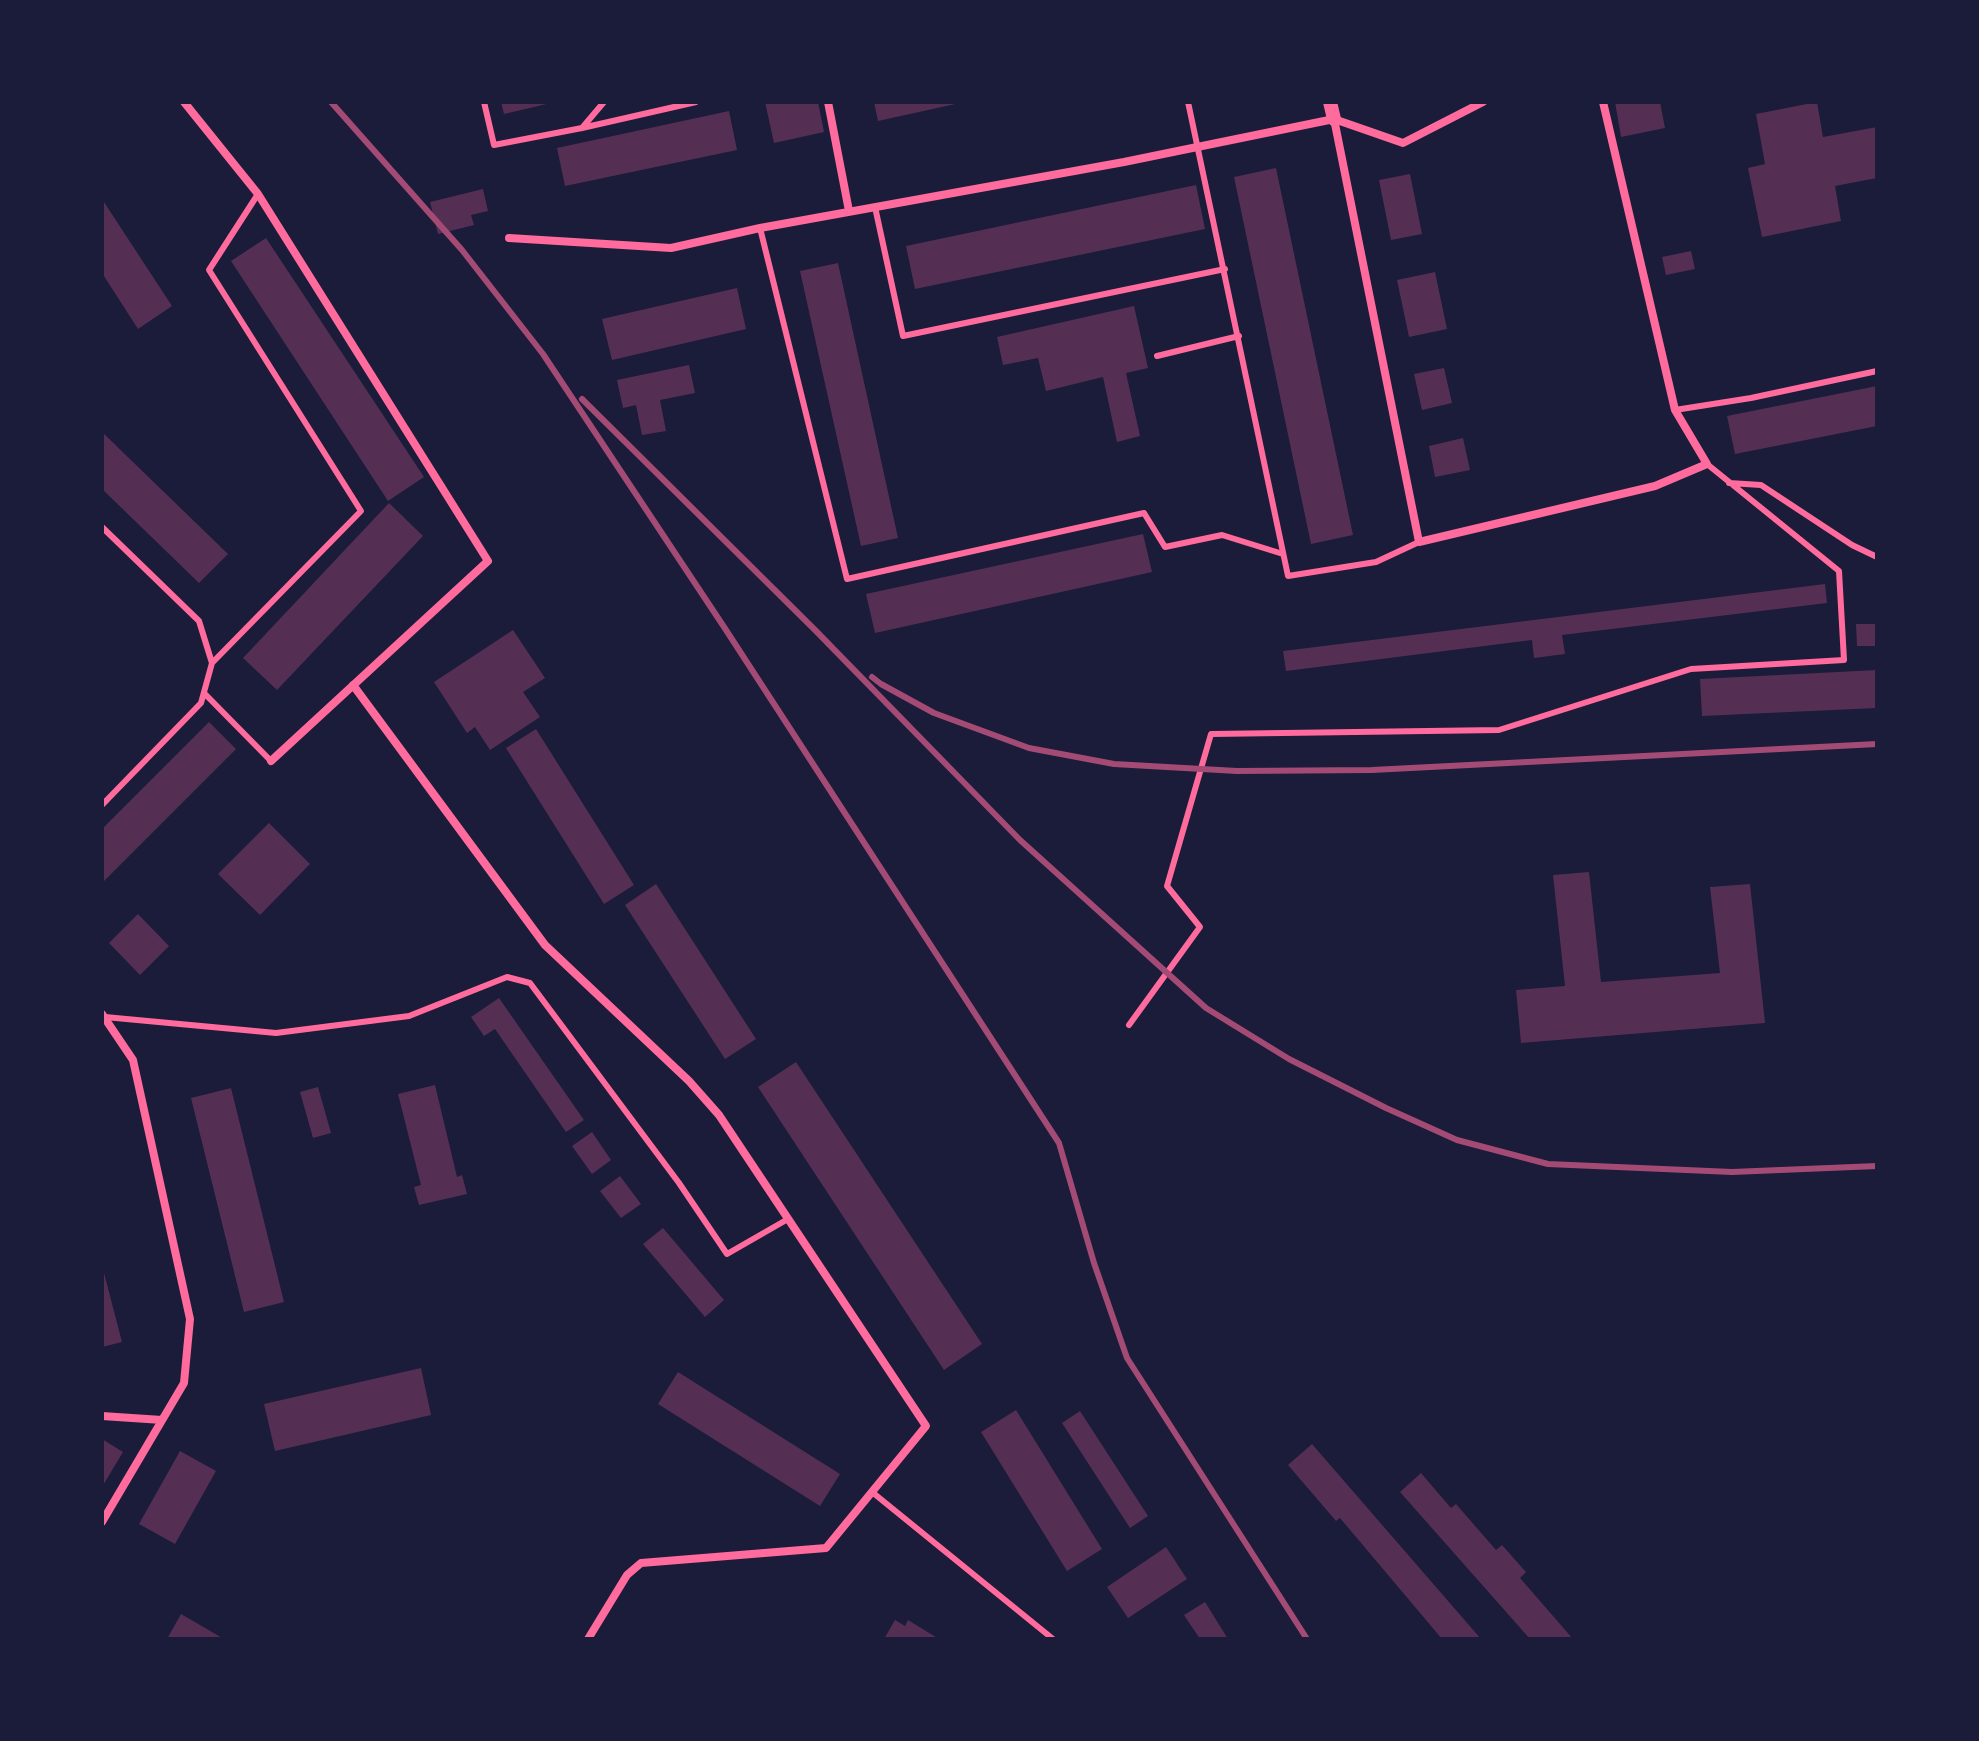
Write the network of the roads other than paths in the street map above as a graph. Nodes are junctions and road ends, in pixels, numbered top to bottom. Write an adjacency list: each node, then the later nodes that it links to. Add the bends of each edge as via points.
1 (184, 102): 13 (street)
2 (484, 102): 11 (lane, via 494,145)
3 (604, 102): 11 (lane)
4 (696, 102): 11 (lane)
5 (828, 102): 15 (street)
6 (1188, 102): 12 (lane)
7 (1330, 102): 10 (street)
8 (1483, 102): 10 (street, via 1403,143)
9 (1603, 102): 22 (street)
10 (1334, 119): 12 (street); 26 (street)
11 (582, 128)
12 (1198, 147): 14 (street); 18 (lane)
13 (258, 194): 29 (lane, via 209,270 361,511); 30 (street, via 488,561)
14 (874, 206): 15 (street); 18 (lane, via 903,336)
15 (849, 211): 16 (street)
16 (760, 228): 17 (street, via 671,248); 27 (lane, via 847,579 1144,513 1165,547 1222,535)
17 (509, 238)
18 (1225, 269): 19 (lane)
19 (1239, 336): 20 (lane); 27 (lane)
20 (1157, 356)
21 (1877, 371): 22 (lane)
22 (1675, 410): 23 (street)
23 (1707, 464): 24 (lane); 26 (street, via 1655,486)
24 (1729, 483): 28 (lane, via 1761,485); 35 (lane, via 1839,571 1844,660 1691,669 1499,730 1211,734 1167,886 1200,927)
25 (102, 527): 29 (lane, via 199,621)
26 (1419, 542): 27 (lane, via 1376,562 1288,576)
27 (1283, 554)
28 (1877, 557)
29 (212, 663): 31 (lane)
30 (353, 685): 32 (street); 36 (street, via 545,945 689,1081 719,1115)
31 (204, 693): 32 (lane); 33 (lane, via 201,703)
32 (271, 761)
33 (102, 805)
34 (104, 1016): 36 (lane, via 276,1033 409,1016 507,977 530,983 727,1254); 38 (street, via 133,1060 190,1319 184,1383)
35 (1129, 1025)
36 (788, 1219): 39 (street, via 926,1426)
37 (102, 1416): 38 (street)
38 (162, 1420): 40 (street)
39 (872, 1492): 41 (street, via 826,1548 641,1563 627,1575); 42 (lane)
40 (102, 1522)
41 (588, 1639)
42 (1053, 1639)

